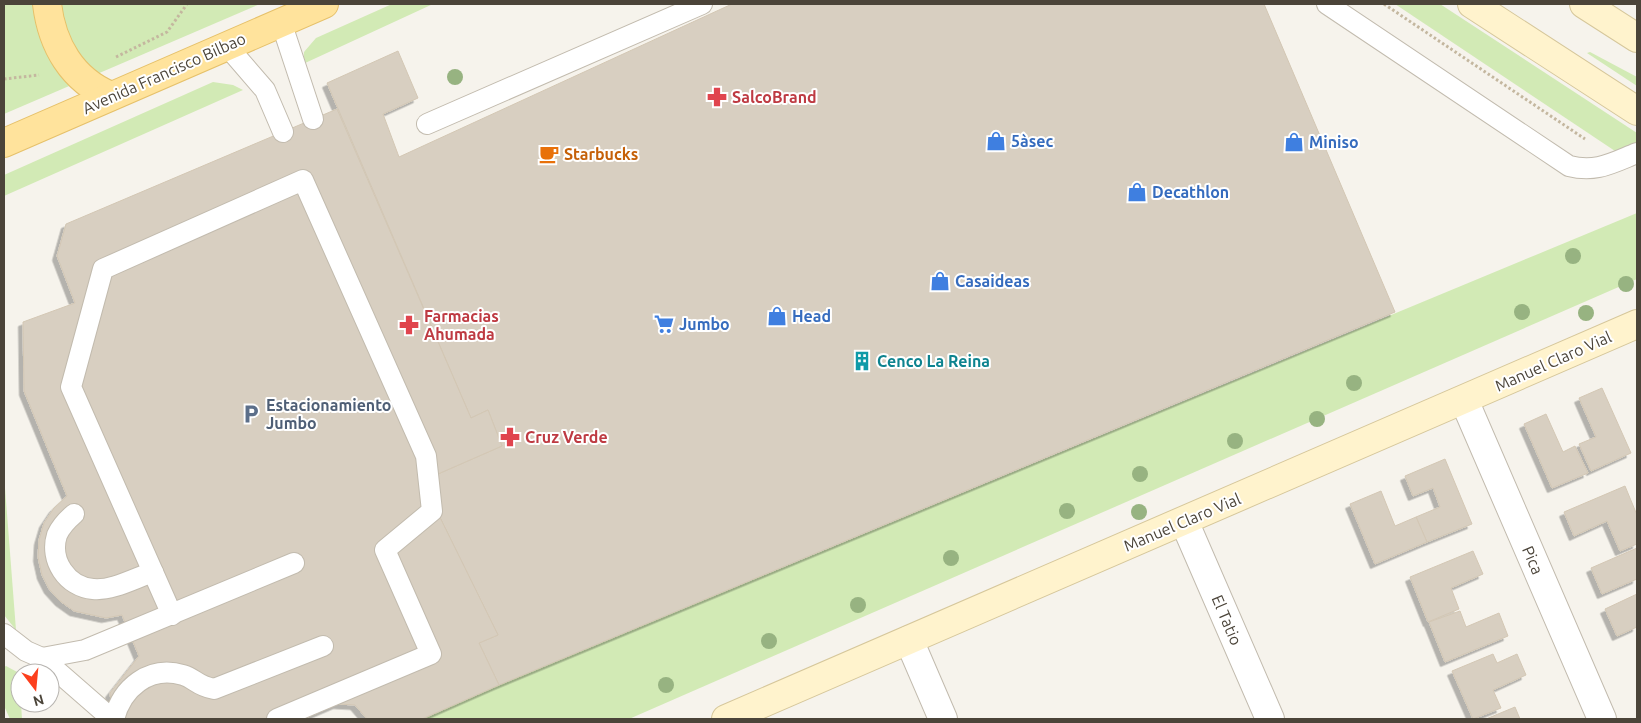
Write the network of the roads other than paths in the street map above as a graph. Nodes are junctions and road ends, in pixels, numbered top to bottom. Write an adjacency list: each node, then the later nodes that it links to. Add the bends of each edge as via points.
1 (47, 4): 10 (main road, via 55,41 66,61 94,89)
2 (324, 4): 7 (main road, Avenida Francisco Bilbao)
3 (702, 4): 13 (lane)
4 (1328, 4): 16 (lane, via 1569,166 1597,169)
5 (1472, 4): 11 (street)
6 (1584, 4): 8 (street)
7 (281, 22): 9 (main road, Avenida Francisco Bilbao); 12 (lane)
8 (1637, 38)
9 (227, 46): 10 (main road, Avenida Francisco Bilbao); 14 (lane, via 265,90)
10 (111, 96): 15 (main road, Avenida Francisco Bilbao)
11 (1637, 111)
12 (313, 119)
13 (427, 124)
14 (283, 132)
15 (4, 143)
16 (1629, 156)
17 (1637, 324): 18 (street, Manuel Claro Vial)
18 (1464, 400): 20 (street, Manuel Claro Vial); 33 (street, Pica)
19 (74, 514): 22 (lane, via 61,529 55,548 58,562 72,581 88,588 106,588)
20 (1184, 521): 25 (street, Manuel Claro Vial); 32 (street, El Tatio)
21 (294, 563): 23 (lane)
22 (153, 572): 23 (lane); 29 (lane, via 71,387 103,269 303,180 426,456 432,511 386,550 432,654)
23 (172, 615): 27 (lane, via 85,650)
24 (4, 634): 27 (lane, via 26,651)
25 (909, 640): 30 (street, Manuel Claro Vial); 31 (street)
26 (322, 646): 28 (lane, via 214,688 203,687 186,675 157,673 143,678 127,690)
27 (42, 658): 28 (lane)
28 (113, 719)
29 (277, 719)
30 (726, 719)
31 (944, 719)
32 (1270, 719)
33 (1602, 719)

